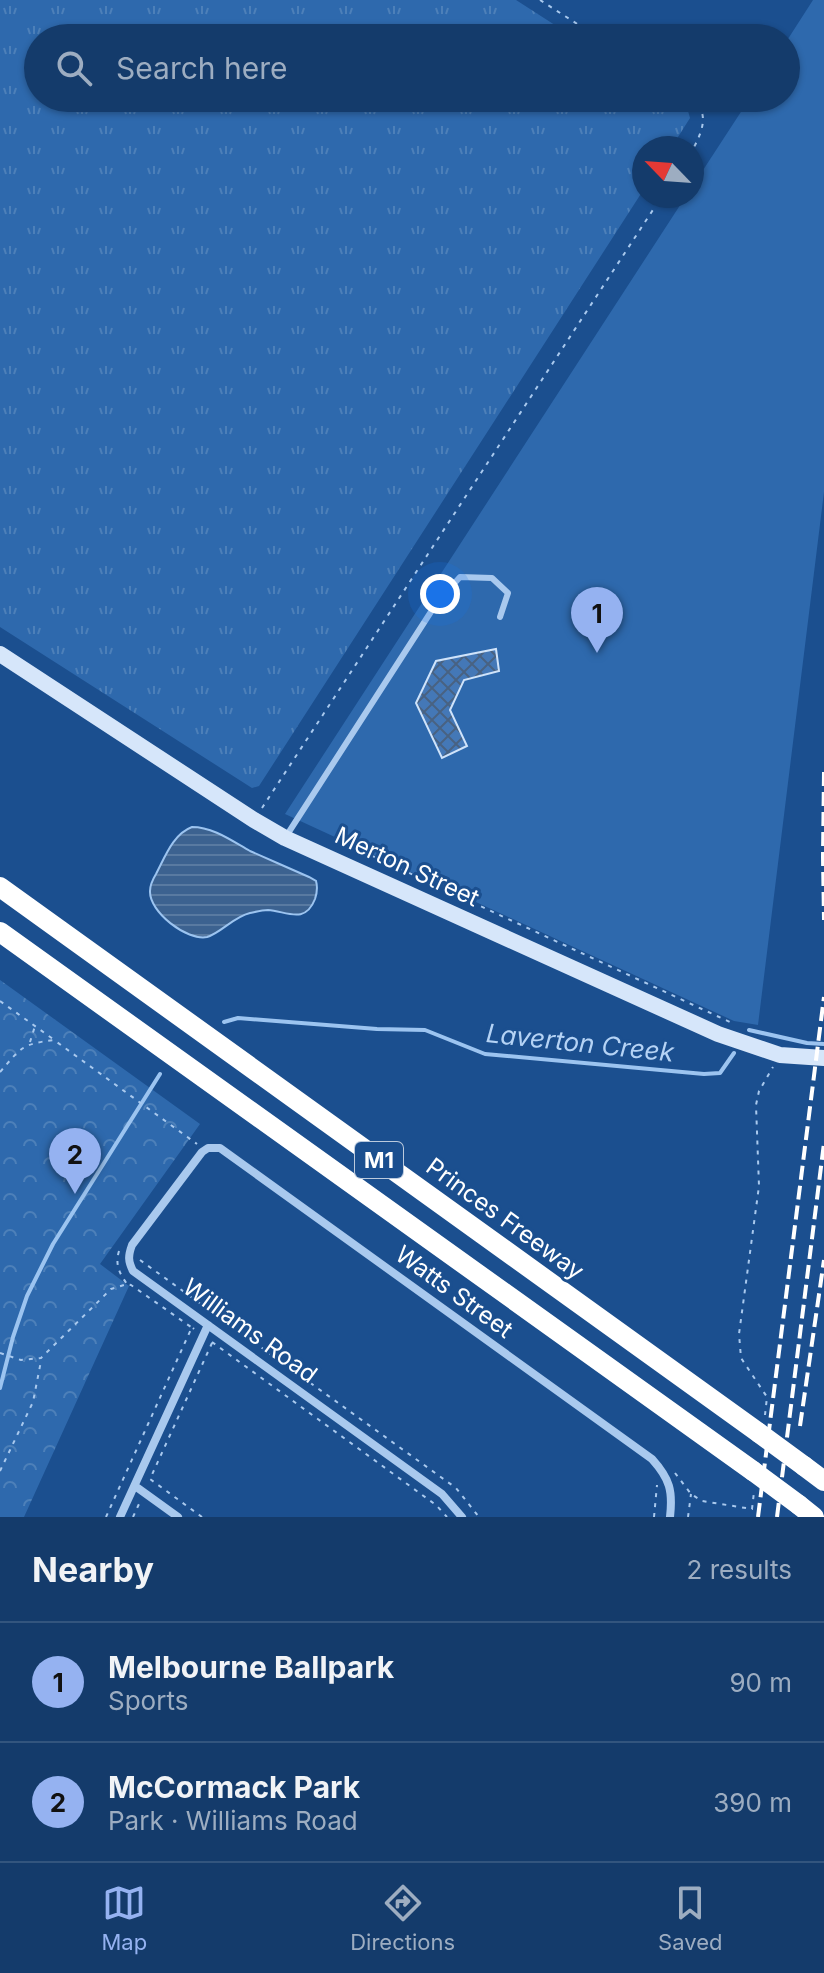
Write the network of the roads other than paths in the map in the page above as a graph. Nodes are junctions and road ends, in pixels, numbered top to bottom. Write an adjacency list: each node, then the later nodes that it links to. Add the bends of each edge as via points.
1 (500, 617): 3 (lane, via 508,593 492,578 460,577 436,604)
2 (0, 654): 3 (street, Merton Street)
3 (285, 838): 6 (street, Merton Street, via 734,1041 780,1055)
4 (0, 887): 9 (highway, Princes Freeway / M1, bridge, via 761,1429)
5 (0, 932): 11 (highway, M1, bridge)
6 (824, 1058)
7 (208, 1148): 8 (street, Williams Road, via 128,1255 133,1271); 15 (street, Watts Street, via 220,1148 637,1449 668,1482)
8 (208, 1325): 10 (street); 14 (street, Williams Road, via 442,1494)
9 (824, 1481)
10 (135, 1486): 12 (street); 13 (street)
11 (807, 1511)
12 (120, 1517)
13 (178, 1517)
14 (462, 1517)
15 (670, 1517)

